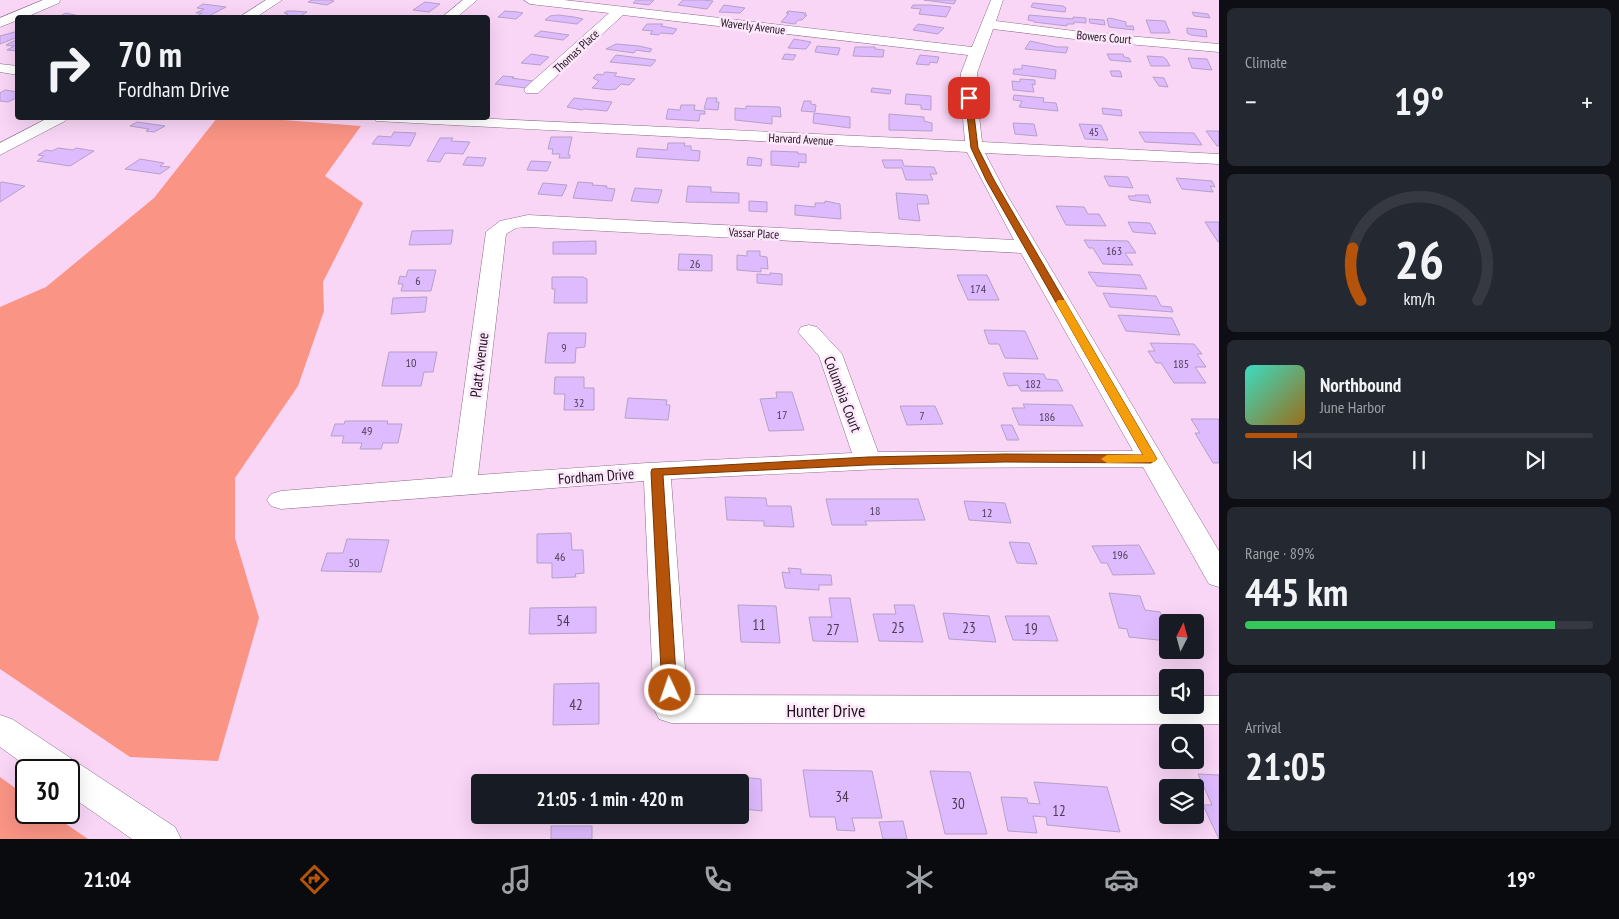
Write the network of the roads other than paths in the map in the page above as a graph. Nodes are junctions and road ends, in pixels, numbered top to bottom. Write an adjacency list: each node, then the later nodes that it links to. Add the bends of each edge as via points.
1 (54, 0): 7 (street)
2 (276, 0): 8 (street)
3 (471, 0): 9 (street)
4 (530, 0): 6 (street, Waverly Avenue)
5 (997, 0): 12 (street)
6 (619, 10): 14 (street, Waverly Avenue); 17 (street, Thomas Place)
7 (17, 15)
8 (249, 15)
9 (450, 15)
10 (15, 16): 11 (street)
11 (0, 22)
12 (988, 24): 13 (street, Bowers Court); 14 (street)
13 (1219, 48)
14 (976, 52): 20 (street, via 969,73)
15 (0, 68): 16 (street)
16 (15, 70)
17 (532, 90)
18 (55, 120): 21 (street)
19 (421, 120): 20 (street, Harvard Avenue)
20 (974, 148): 22 (street, Harvard Avenue); 24 (street)
21 (0, 150)
22 (1219, 160)
23 (494, 246): 24 (street, Vassar Place, via 496,232 502,226 528,221); 29 (street, Platt Avenue)
24 (1029, 248): 26 (street)
25 (809, 332): 27 (street, Columbia Court, via 830,354)
26 (1151, 459): 27 (street, Fordham Drive); 31 (street)
27 (868, 461): 28 (street, Fordham Drive)
28 (657, 472): 29 (street, Fordham Drive); 32 (street, Hunter Drive, via 671,710)
29 (464, 484): 30 (street, Fordham Drive)
30 (281, 500)
31 (1219, 576)
32 (1219, 710)
33 (0, 729): 34 (street)
34 (44, 759)
35 (80, 783): 36 (street)
36 (162, 839)

